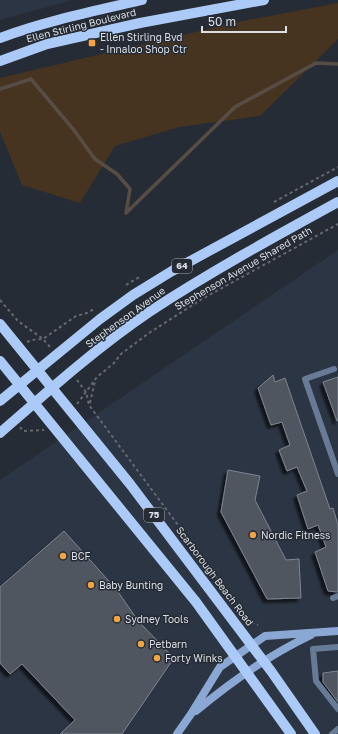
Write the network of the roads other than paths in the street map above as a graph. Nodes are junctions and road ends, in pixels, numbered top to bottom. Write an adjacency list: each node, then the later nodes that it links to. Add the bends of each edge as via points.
1 (142, 0): 3 (main road, Ellen Stirling Boulevard, via 108,7)
2 (264, 0): 4 (main road, Ellen Stirling Boulevard, via 70,39 40,46)
3 (0, 38)
4 (0, 61)
5 (338, 181): 10 (main road, Stephenson Avenue / 64, via 172,271 133,295)
6 (338, 202): 12 (main road, Stephenson Avenue / 64, via 228,262 148,313)
7 (0, 324): 10 (main road, Scarborough Beach Road / 75)
8 (0, 361): 11 (main road, 75)
9 (334, 369): 16 (lane, via 305,379)
10 (38, 370): 11 (main road, Stephenson Avenue / 64); 12 (main road, Scarborough Beach Road / 75)
11 (19, 385): 13 (main road, Stephenson Avenue / 64); 14 (main road, 75)
12 (52, 387): 14 (main road, Stephenson Avenue / 64); 19 (main road, Scarborough Beach Road / 75, via 130,484)
13 (0, 401)
14 (33, 403): 15 (main road, Stephenson Avenue / 64); 21 (main road, 75, via 196,602)
15 (0, 433)
16 (338, 474)
17 (338, 631): 18 (main road)
18 (313, 633): 19 (main road, via 265,636); 22 (main road)
19 (251, 645): 21 (main road); 22 (main road, Scarborough Beach Road / 75)
20 (338, 647): 24 (lane, via 313,649 316,681)
21 (234, 657): 23 (main road, 75); 25 (main road, via 217,670)
22 (262, 661): 23 (main road); 29 (main road, Scarborough Beach Road / 75)
23 (246, 672): 25 (main road); 28 (main road, 75)
24 (338, 709)
25 (192, 714): 27 (main road)
26 (338, 730): 30 (lane)
27 (177, 734)
28 (291, 734)
29 (314, 734)
30 (332, 734)

